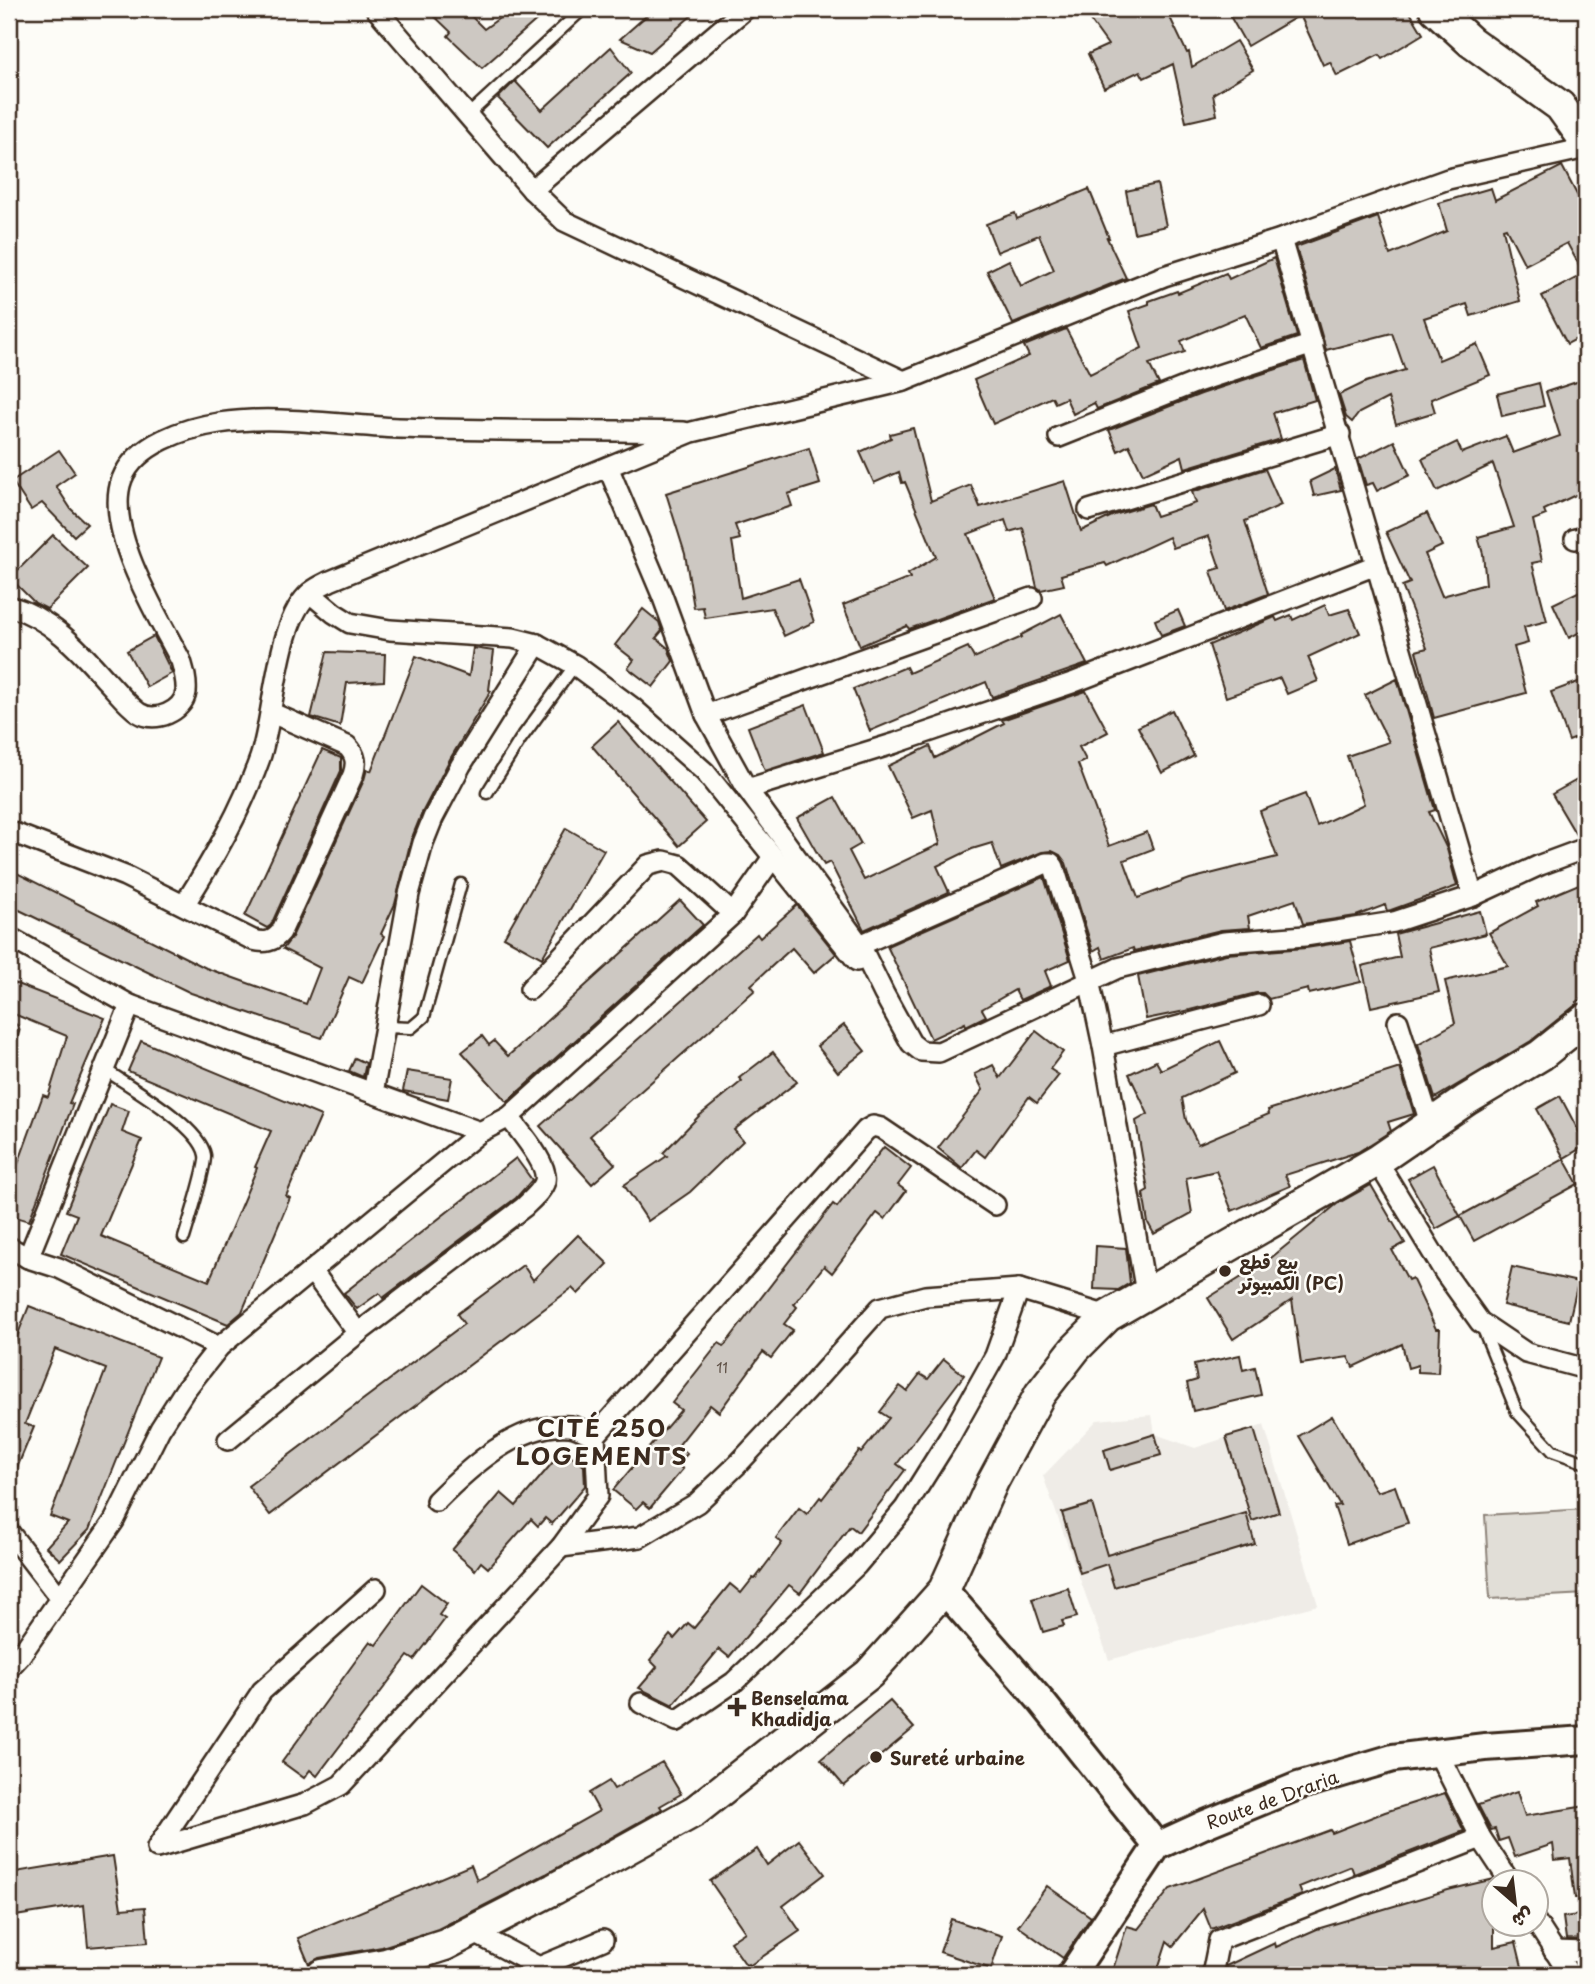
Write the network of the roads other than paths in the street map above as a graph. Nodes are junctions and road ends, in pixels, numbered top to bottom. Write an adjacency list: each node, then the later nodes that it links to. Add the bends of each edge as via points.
1 (376, 9): 5 (street)
2 (583, 9): 5 (lane)
3 (1435, 9): 6 (main road, via 1471,43 1560,106)
4 (740, 10): 8 (street)
5 (468, 116): 8 (street)
6 (1586, 142)
7 (1586, 148): 9 (street, via 1448,179)
8 (532, 190): 11 (street, via 564,221)
9 (1281, 239): 10 (street); 11 (street, via 1164,276)
10 (1313, 344): 13 (street); 14 (street, via 1197,382)
11 (904, 381): 12 (street)
12 (692, 432): 15 (street); 20 (street, via 399,428 253,420 219,423 169,437 130,464 121,480 118,503 124,544 186,678 184,698 166,715 141,714 56,629)
13 (1340, 434): 16 (street); 17 (street)
14 (1059, 437)
15 (608, 467): 18 (street, via 354,569); 24 (street)
16 (1089, 510)
17 (1376, 565): 25 (street, via 1072,683); 31 (street)
18 (310, 593): 21 (street, via 350,623); 23 (street, via 285,637)
19 (1032, 598): 24 (street)
20 (9, 606)
21 (537, 644): 22 (street); 43 (street, via 460,765 428,831 409,894)
22 (575, 665): 26 (lane); 29 (street, via 705,772)
23 (272, 713): 32 (street, via 260,757 231,825); 32 (street, via 346,746 355,756 353,775 281,932 271,940 259,942)
24 (706, 715): 25 (street)
25 (747, 789): 35 (street)
26 (487, 793)
27 (9, 831): 32 (street, via 125,876)
28 (1586, 848): 31 (street)
29 (773, 857): 33 (street); 38 (street)
30 (461, 884): 43 (lane, via 424,1017 411,1028)
31 (1473, 896): 36 (street, via 1394,922 1224,942 1118,968)
32 (184, 905)
33 (733, 914): 37 (street, via 679,865 664,861 649,865); 49 (street)
34 (9, 937): 39 (street)
35 (860, 945): 36 (street, via 1051,863); 38 (street)
36 (1089, 980): 38 (street, via 939,1052 921,1051 911,1043); 46 (street)
37 (530, 989)
38 (884, 994)
39 (130, 1005): 47 (street); 48 (street)
40 (1259, 1005): 46 (street)
41 (1586, 1019): 50 (main road, via 1541,1055)
42 (1398, 1022): 50 (street)
43 (386, 1027): 48 (street)
44 (13, 1030): 45 (lane)
45 (9, 1041)
46 (1103, 1046): 59 (street)
47 (104, 1069): 54 (lane, via 183,1123 206,1156); 56 (street)
48 (373, 1093): 51 (street)
49 (509, 1117): 51 (street); 62 (street, via 538,1156 544,1184 524,1207)
50 (1430, 1123): 52 (main road)
51 (480, 1132): 57 (street)
52 (1377, 1161): 59 (main road); 61 (street)
53 (995, 1205): 65 (street, via 873,1126)
54 (184, 1238)
55 (9, 1247): 56 (street)
56 (27, 1258): 63 (street, via 59,1268)
57 (312, 1271): 62 (street); 63 (street)
58 (1019, 1289): 60 (street); 70 (street, via 925,1296 880,1308 697,1503 640,1536); 75 (street, via 995,1356 949,1438 905,1508 857,1565 734,1682 677,1721)
59 (1146, 1293): 60 (main road)
60 (1108, 1316): 72 (main road, via 1040,1394 993,1481)
61 (1480, 1322): 64 (street, via 1526,1353); 67 (lane, via 1517,1412 1553,1451)
62 (358, 1333): 66 (street)
63 (219, 1347): 73 (street, via 160,1429 114,1521)
64 (1586, 1369)
65 (595, 1436): 68 (street, via 572,1426 533,1429 474,1464); 70 (street, via 598,1496)
66 (228, 1440)
67 (1586, 1463)
68 (436, 1501)
69 (9, 1532): 73 (street)
70 (561, 1546): 71 (street, via 341,1785 305,1804 158,1848 262,1691)
71 (376, 1589)
72 (944, 1590): 79 (main road, via 1041,1700); 81 (main road, via 869,1674 695,1811)
73 (60, 1598): 74 (street)
74 (9, 1668)
75 (641, 1703)
76 (1586, 1740): 77 (main road, Route de Draria)
77 (1438, 1752): 78 (street); 79 (main road, Route de Draria, via 1393,1758 1298,1786)
78 (1481, 1838): 80 (street); 88 (street, via 1219,1940)
79 (1157, 1846): 87 (main road)
80 (1501, 1868)
81 (471, 1931): 83 (street, via 539,1967); 86 (main road, via 445,1945 386,1964)
82 (1545, 1938): 84 (street)
83 (603, 1940)
84 (1554, 1951): 85 (street); 89 (street)
85 (1586, 1952)
86 (322, 1975)
87 (1071, 1975)
88 (1212, 1975)
89 (1567, 1975)

